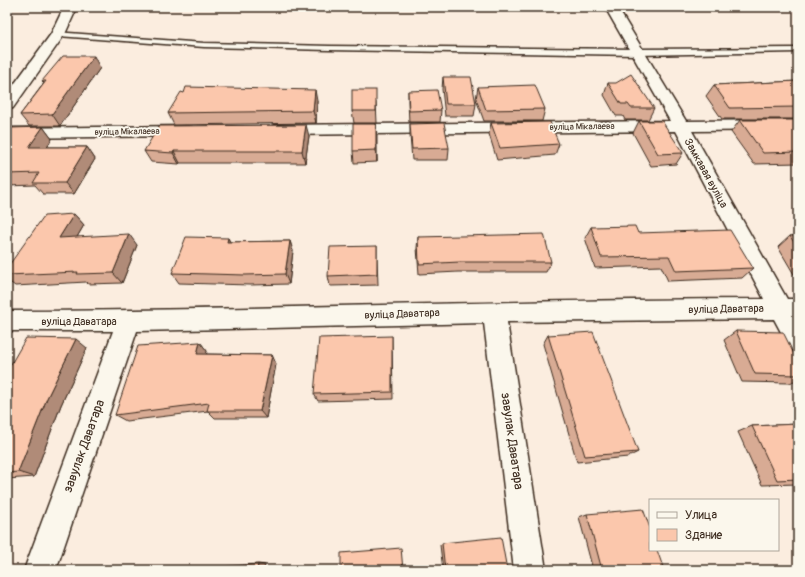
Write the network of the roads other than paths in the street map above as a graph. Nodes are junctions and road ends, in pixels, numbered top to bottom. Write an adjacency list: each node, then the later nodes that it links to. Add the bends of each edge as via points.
1 (73, 7): 3 (street, via 69,10)
2 (611, 7): 5 (street, Замкавая вуліца)
3 (58, 34): 5 (lane, via 204,45); 6 (street)
4 (798, 50): 5 (lane)
5 (637, 52): 8 (street, Замкавая вуліца)
6 (7, 105)
7 (798, 125): 8 (street, вуліца Мікалаева)
8 (681, 126): 9 (street, вуліца Мікалаева); 12 (street, Замкавая вуліца)
9 (261, 130)
10 (205, 131): 11 (street, вуліца Мікалаева)
11 (7, 133)
12 (789, 309): 13 (street, вуліца Даватара); 16 (street, Замкавая вуліца)
13 (494, 312): 15 (street, вуліца Даватара); 18 (street, завулак Даватара)
14 (7, 321): 15 (street, вуліца Даватара)
15 (128, 322): 17 (street, завулак Даватара)
16 (798, 342)
17 (40, 570)
18 (530, 570)

